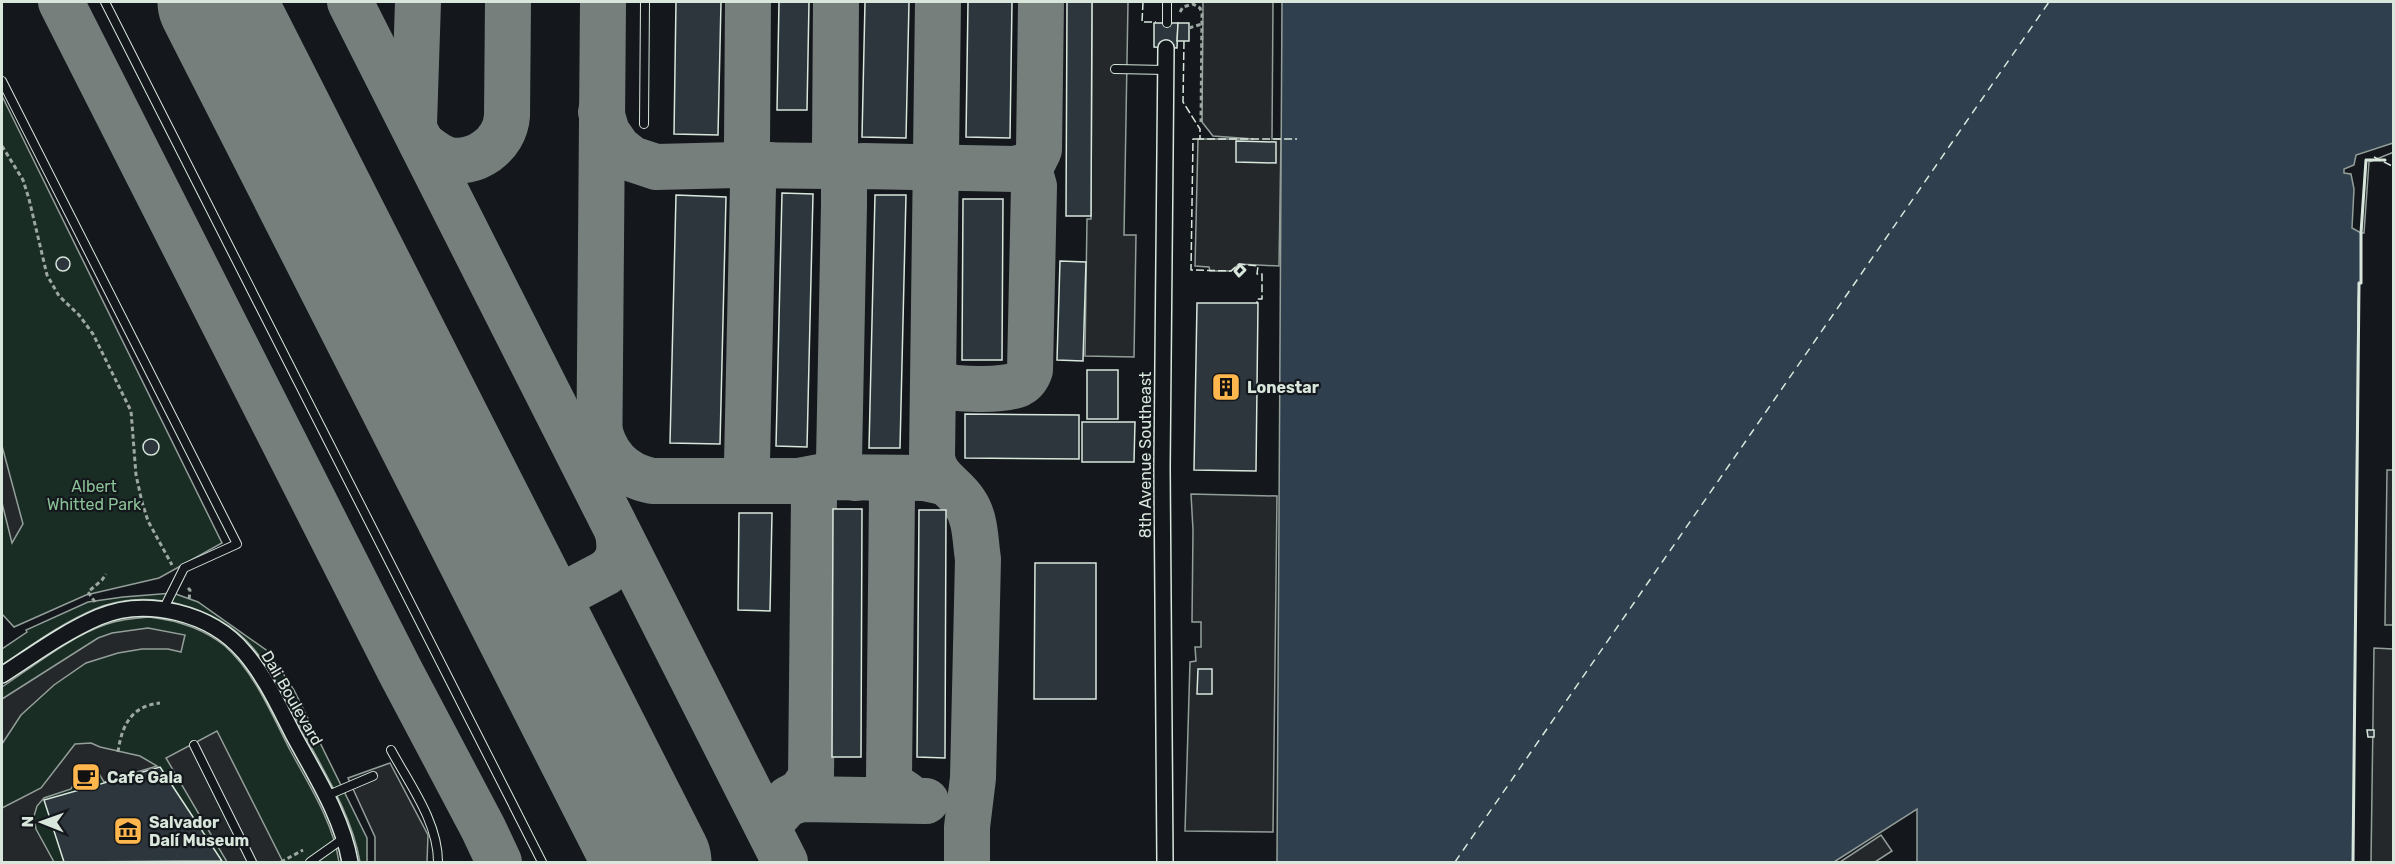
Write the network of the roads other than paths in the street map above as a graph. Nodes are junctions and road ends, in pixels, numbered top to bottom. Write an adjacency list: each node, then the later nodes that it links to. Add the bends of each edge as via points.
1 (105, 2): 21 (lane)
2 (645, 2): 9 (lane)
3 (1167, 2): 4 (lane)
4 (1167, 23)
5 (1166, 48): 7 (street, 8th Avenue Southeast)
6 (1115, 69): 7 (lane)
7 (1166, 70): 22 (street, 8th Avenue Southeast, via 1162,456)
8 (2, 81): 10 (lane, via 237,544 184,568)
9 (645, 124)
10 (163, 610): 11 (street, Dali Boulevard, via 123,610 100,616); 15 (street, Dali Boulevard, via 214,628 244,652 272,694)
11 (2, 675)
12 (194, 746): 17 (lane)
13 (391, 750): 20 (lane, via 433,828)
14 (373, 777): 15 (lane)
15 (326, 796): 16 (street, Dali Boulevard)
16 (344, 838): 18 (lane); 19 (street, Dali Boulevard)
17 (252, 862)
18 (310, 862)
19 (350, 862)
20 (438, 862)
21 (542, 862)
22 (1165, 862)

